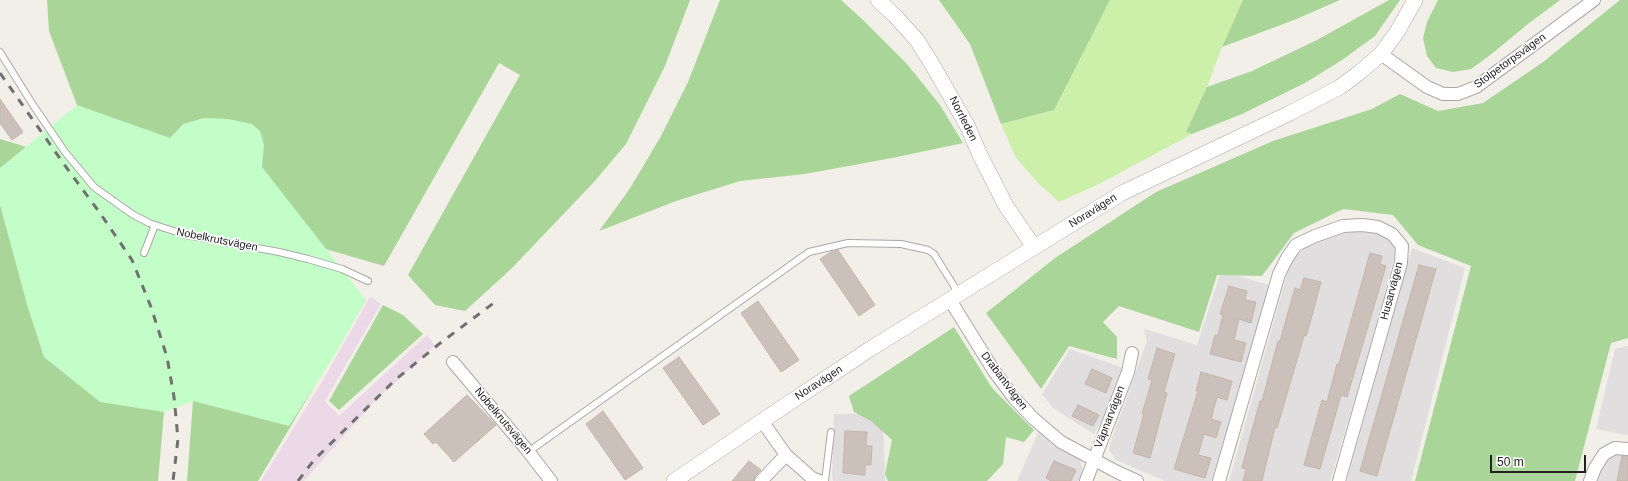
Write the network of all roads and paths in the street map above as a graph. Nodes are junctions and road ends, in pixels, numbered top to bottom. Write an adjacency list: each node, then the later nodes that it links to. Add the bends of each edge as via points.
1 (878, 0): 7 (street, Norrleden, via 916,40 933,66 964,120 1006,206)
2 (1594, 0): 5 (street, Stolpetorpsvägen, via 1476,87 1458,94 1443,94 1427,87)
3 (1412, 6): 5 (street, Noravägen)
4 (0, 52): 6 (lane, Nobelkrutsvägen, via 61,146 94,187 132,214)
5 (1381, 54): 7 (street, Noravägen, via 1340,86 1290,113 1122,193)
6 (156, 225): 8 (lane); 9 (lane, Nobelkrutsvägen, via 186,235 308,259 342,269)
7 (1034, 247): 10 (street, Noravägen)
8 (144, 253)
9 (368, 281)
10 (955, 297): 13 (street, Noravägen, via 870,349); 16 (lane, via 934,254 928,250 901,244 848,243 809,252); 18 (street, Drabantvägen, via 994,371 1014,398 1061,442)
11 (1132, 353): 18 (street, Väpnarvägen, via 1128,372)
12 (453, 362): 16 (street, Nobelkrutsvägen)
13 (762, 421): 17 (street); 20 (street, Noravägen)
14 (831, 432): 23 (lane)
15 (1628, 449): 28 (street, via 1615,448 1604,454 1594,468)
16 (528, 452): 19 (street, Nobelkrutsvägen)
17 (786, 455): 21 (street); 22 (street, via 812,478)
18 (1094, 460): 24 (street, Väpnarvägen); 25 (street, Drabantvägen)
19 (551, 481)
20 (674, 481)
21 (761, 481)
22 (820, 481)
23 (825, 481)
24 (1086, 481)
25 (1137, 481)
26 (1219, 481): 27 (street, Husarvägen, via 1279,274 1287,258 1296,245 1343,226 1378,226 1392,234 1402,246 1401,263)
27 (1339, 481)
28 (1590, 481)

